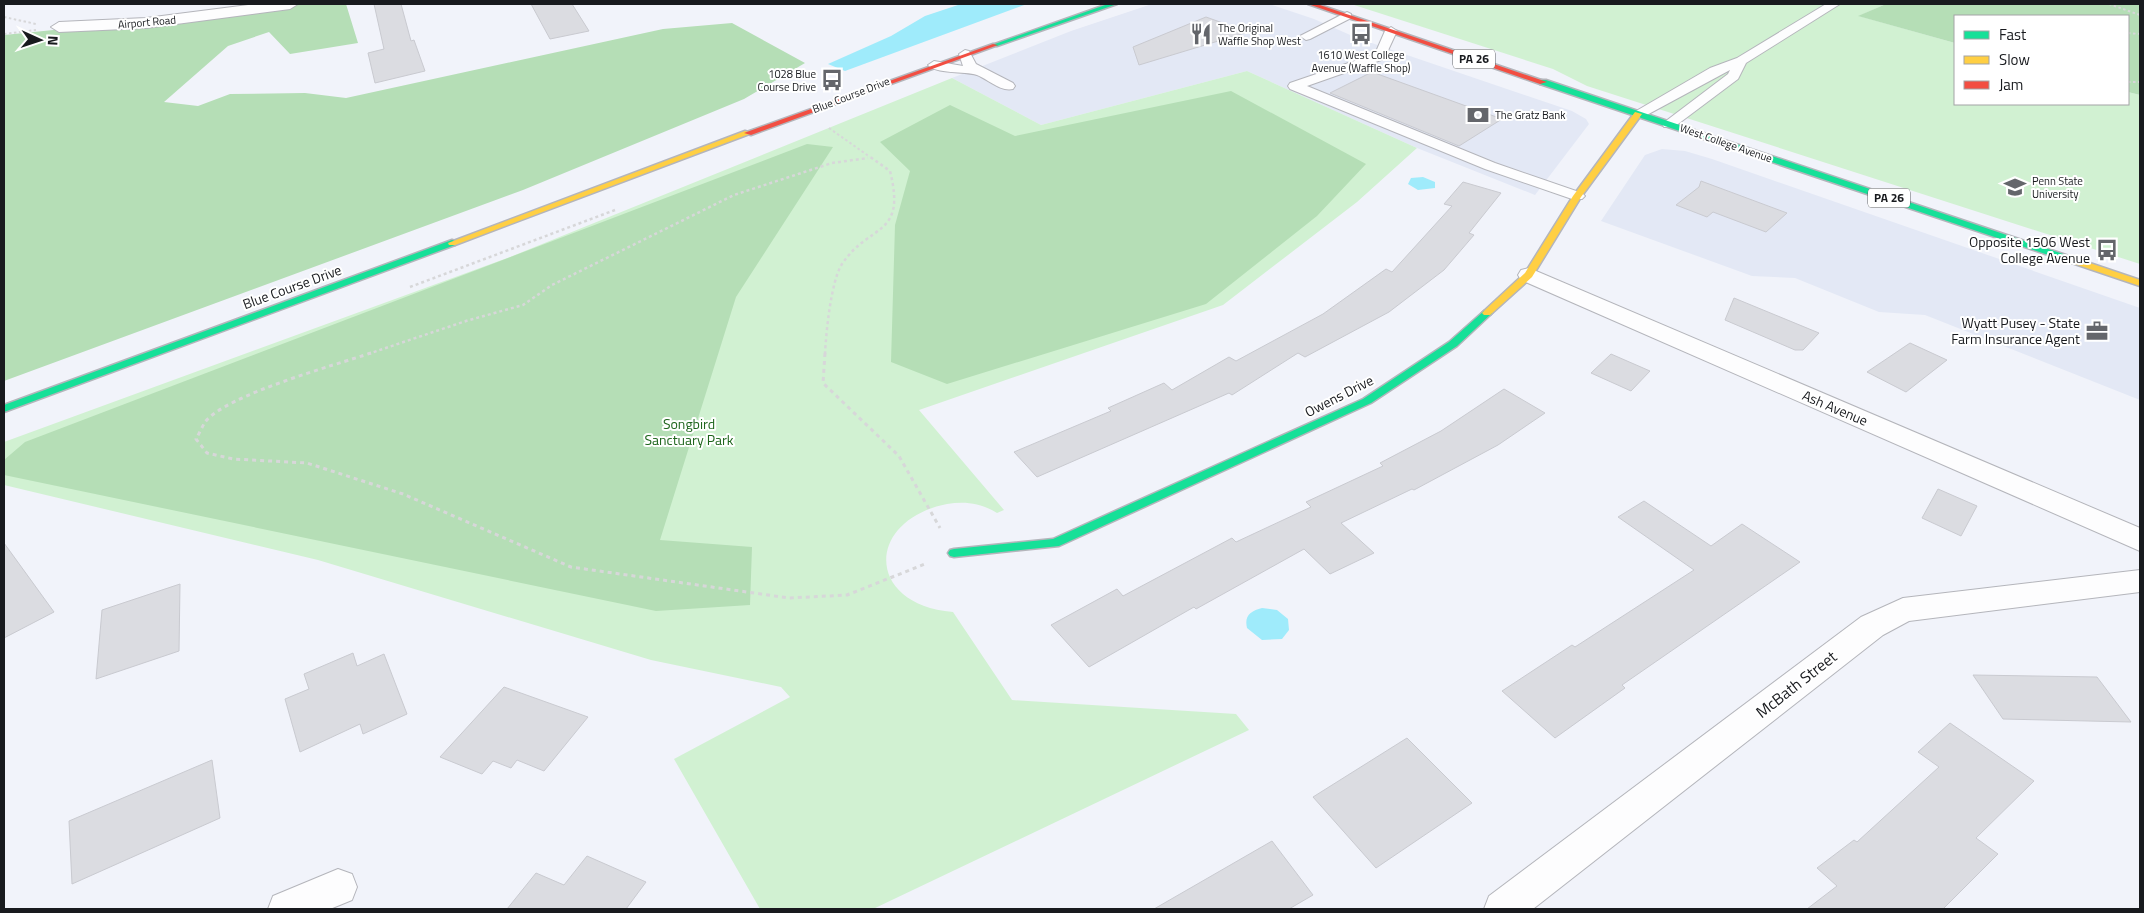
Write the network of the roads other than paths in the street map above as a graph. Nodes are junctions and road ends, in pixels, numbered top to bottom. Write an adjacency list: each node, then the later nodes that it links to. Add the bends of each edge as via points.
1 (290, 4): 6 (street, Airport Road, via 146,23)
2 (1114, 4): 9 (main road, Blue Course Drive)
3 (1310, 4): 5 (main road, West College Avenue / PA 26)
4 (1834, 4): 10 (lane)
5 (1347, 16): 7 (main road, West College Avenue / PA 26); 8 (lane)
6 (59, 26)
7 (1391, 31): 15 (main road, West College Avenue / PA 26); 18 (lane, via 1380,56 1295,86 1490,166)
8 (1306, 36)
9 (965, 54): 11 (main road, Blue Course Drive); 12 (lane, via 969,65)
10 (1741, 61): 15 (lane, via 1715,71); 16 (lane, via 1733,76)
11 (934, 65): 12 (lane); 17 (main road, Blue Course Drive)
12 (980, 72): 13 (lane)
13 (1008, 86)
14 (834, 90): 17 (main road, Blue Course Drive)
15 (1638, 114): 16 (main road, West College Avenue / PA 26); 18 (main road, Owens Drive)
16 (1669, 124): 20 (main road, West College Avenue / PA 26)
17 (590, 192): 21 (main road, Blue Course Drive)
18 (1577, 196): 19 (main road, Owens Drive)
19 (1529, 275): 22 (street, Ash Avenue); 23 (main road, Owens Drive, via 1452,344 1367,401 1055,544)
20 (2140, 282)
21 (4, 410)
22 (2140, 540)
23 (954, 553)
24 (2140, 581): 27 (street, McBath Street, via 1904,610 1872,626)
25 (338, 887): 26 (street)
26 (287, 909)
27 (1503, 909)

